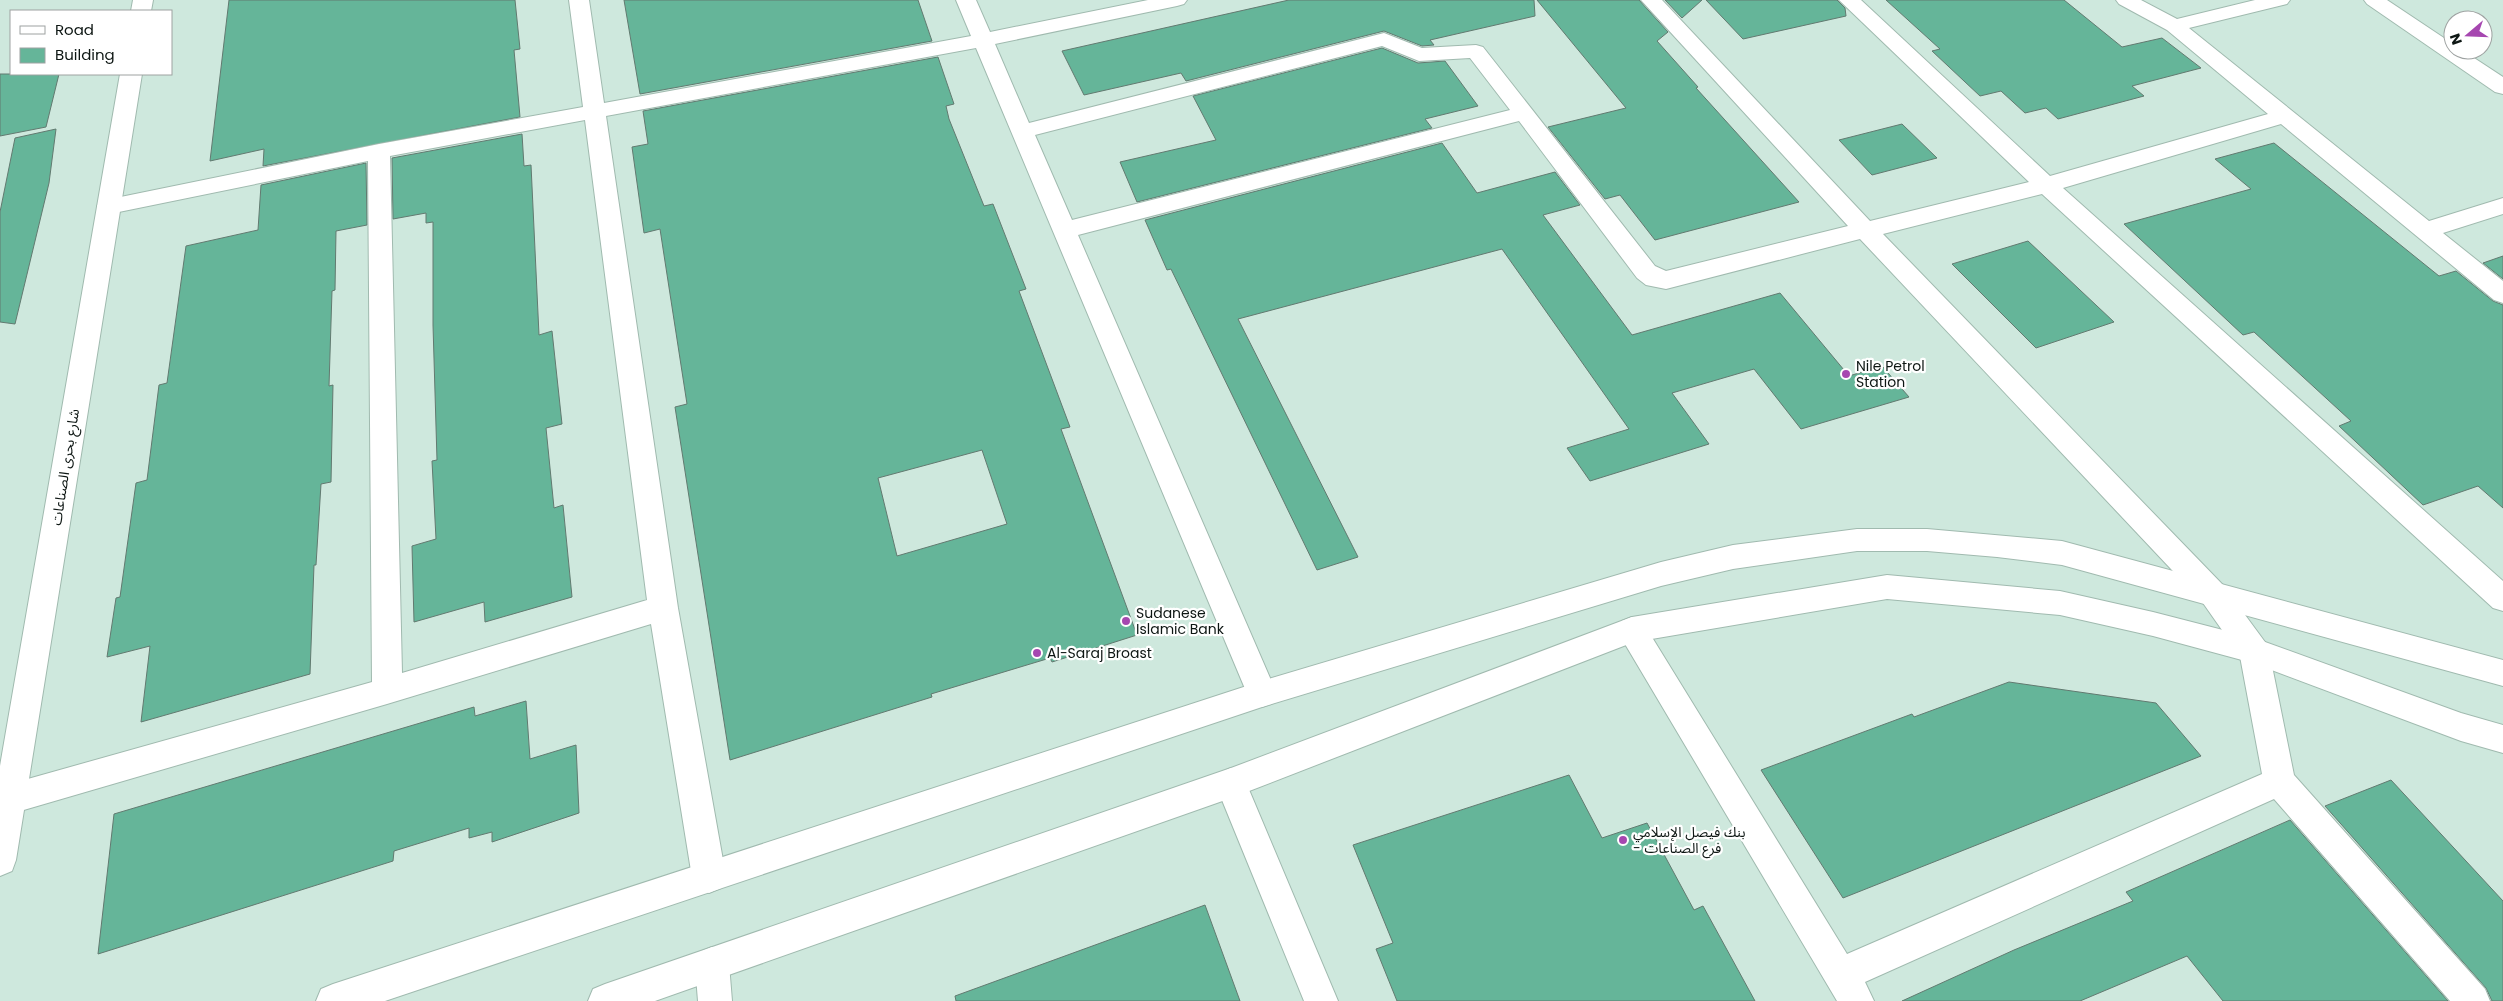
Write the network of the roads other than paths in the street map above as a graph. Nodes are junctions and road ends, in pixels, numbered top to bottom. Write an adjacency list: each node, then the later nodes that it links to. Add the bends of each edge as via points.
1 (579, 0): 15 (street)
2 (966, 0): 10 (street)
3 (1177, 0): 10 (street)
4 (1651, 0): 24 (street)
5 (1849, 0): 20 (street)
6 (2126, 0): 9 (street)
7 (2280, 0): 9 (street)
8 (2374, 0): 12 (street)
9 (2174, 26): 17 (street)
10 (983, 40): 15 (street); 18 (street)
11 (2503, 61): 12 (street)
12 (2477, 69): 14 (street)
13 (130, 75): 21 (street, شارع بحرى الصناعات)
14 (2503, 86)
15 (594, 111): 19 (street); 29 (street)
16 (1525, 113): 18 (street, via 1476,51 1419,55 1384,39); 23 (street); 24 (street, via 1646,272 1655,279 1666,280)
17 (2285, 116): 20 (street); 25 (street)
18 (1021, 132): 23 (street)
19 (379, 151): 21 (street); 33 (street)
20 (2046, 185): 24 (street); 28 (street)
21 (108, 206): 38 (street, شارع بحرى الصناعات)
22 (2503, 206): 25 (street)
23 (1065, 230): 34 (street)
24 (1865, 230): 27 (street)
25 (2426, 230): 26 (street)
26 (2503, 294)
27 (2213, 594): 31 (street); 32 (street); 34 (street, via 2062,554 1927,540 1856,540 1733,557 1661,574)
28 (2503, 599)
29 (663, 608): 33 (street); 40 (street)
30 (1632, 630): 31 (street, via 1887,587 2060,603); 37 (street); 42 (street)
31 (2254, 651): 35 (street); 36 (street)
32 (2503, 673)
33 (387, 691): 38 (street)
34 (1262, 694): 40 (street)
35 (2503, 739)
36 (2279, 782): 42 (street); 47 (street)
37 (1231, 783): 41 (street); 46 (street)
38 (10, 799): 39 (street, شارع بحرى الصناعات)
39 (0, 860)
40 (709, 876): 43 (street)
41 (712, 964): 44 (street); 45 (street)
42 (1849, 988)
43 (333, 1001)
44 (604, 1001)
45 (715, 1001)
46 (1321, 1001)
47 (2473, 1001)

